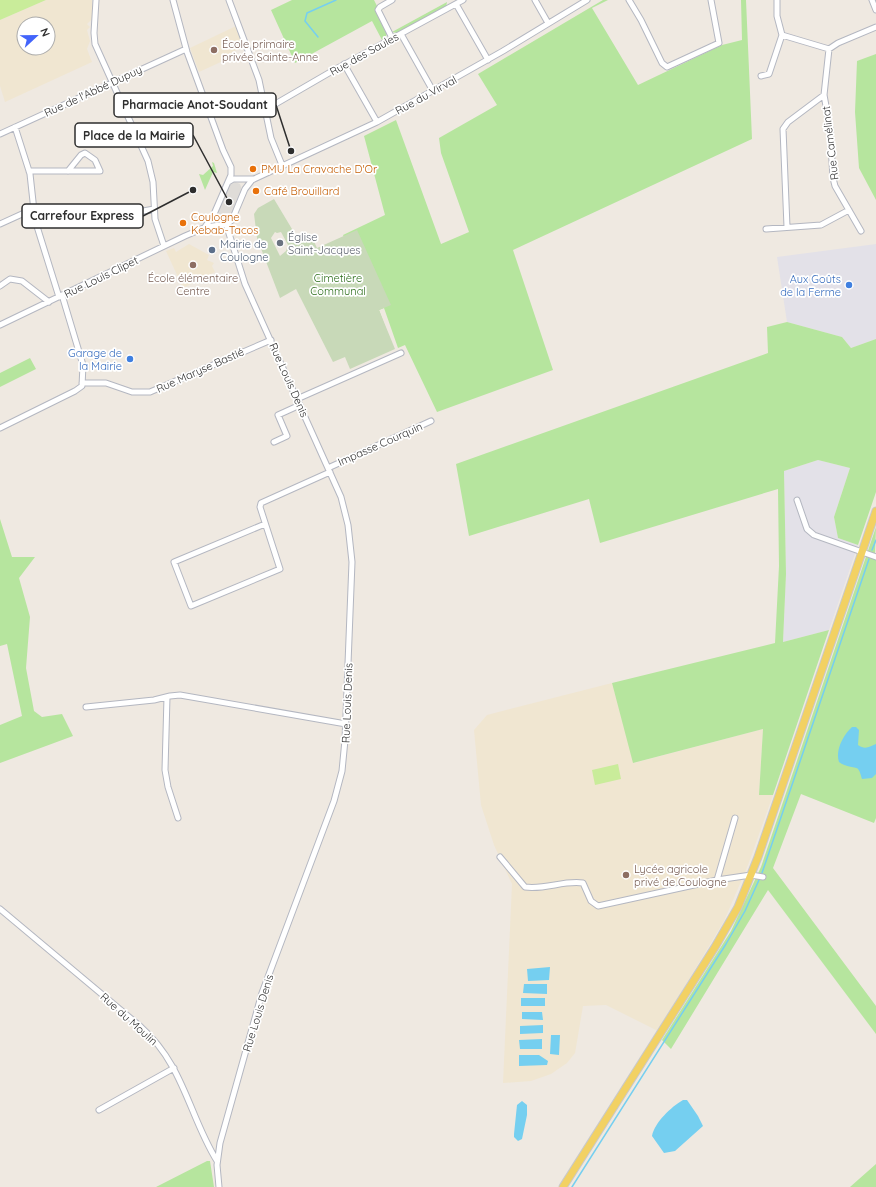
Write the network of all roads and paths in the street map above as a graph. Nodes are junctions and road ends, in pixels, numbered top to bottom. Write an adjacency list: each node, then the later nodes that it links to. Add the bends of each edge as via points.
1 (96, 0): 25 (street, via 94,38)
2 (173, 0): 20 (street, Rue Louis Clipet)
3 (229, 0): 28 (street, via 259,80)
4 (392, 0): 19 (street, via 378,10)
5 (449, 0): 13 (street)
6 (463, 0): 13 (street, Rue des Saules)
7 (535, 0): 15 (street)
8 (587, 0): 15 (street, Rue du Virval)
9 (629, 0): 10 (street, via 662,63 667,67 719,43)
10 (711, 0)
11 (777, 0): 18 (street, via 777,16)
12 (872, 0): 14 (street)
13 (454, 5): 17 (street, Rue des Saules); 22 (street)
14 (876, 10)
15 (548, 23): 22 (street, Rue du Virval)
16 (876, 28): 21 (street)
17 (400, 34): 19 (street, Rue des Saules); 26 (street)
18 (782, 35): 21 (street); 24 (street, via 769,74)
19 (392, 38): 23 (street, Rue des Saules)
20 (186, 49): 25 (street, Rue de l'Abbé Dupuy); 37 (street, Rue Louis Clipet, via 223,150 231,164 232,173)
21 (829, 49): 27 (street, Rue Camélinat)
22 (488, 60): 26 (street, Rue du Virval)
23 (344, 64): 28 (street, Rue des Saules); 29 (street)
24 (761, 76)
25 (112, 82): 30 (street, Rue de l'Abbé Dupuy); 40 (street, via 148,161)
26 (433, 91): 29 (street, Rue du Virval)
27 (824, 95): 41 (street, Rue Camélinat, via 830,128 833,178); 46 (street, via 788,122 783,129)
28 (265, 110): 32 (street, via 271,138)
29 (377, 122): 32 (street, Rue du Virval)
30 (16, 127): 31 (street, Rue de l'Abbé Dupuy); 33 (street)
31 (0, 134)
32 (282, 165): 35 (street, Rue du Virval)
33 (29, 171): 34 (street); 39 (street)
34 (68, 171): 34 (street, via 85,153 95,160 100,171)
35 (258, 177): 36 (street, Rue du Virval); 38 (street, Rue du Virval, via 249,182)
36 (238, 179): 37 (street, Rue du Virval); 38 (street)
37 (228, 182): 42 (street, Rue Louis Clipet)
38 (245, 189): 45 (street, via 232,220)
39 (33, 209): 43 (street); 44 (street)
40 (154, 210): 43 (street, via 89,221); 50 (street)
41 (849, 210): 46 (street, via 825,224); 49 (street, Rue Camélinat)
42 (214, 214): 45 (street, Rue Louis Denis, via 216,220); 47 (street, Rue Louis Clipet)
43 (35, 220): 52 (street)
44 (0, 224)
45 (223, 224): 47 (street, Rue Louis Clipet); 55 (street, Rue Louis Denis, via 242,276)
46 (787, 227): 48 (street)
47 (202, 229): 50 (street, Rue Louis Clipet)
48 (766, 229)
49 (861, 231)
50 (164, 246): 52 (street, Rue Louis Clipet)
51 (0, 286): 53 (street, via 10,279 18,279)
52 (60, 296): 53 (street, Rue Louis Clipet); 57 (street, via 82,361)
53 (49, 302): 54 (street, Rue Louis Clipet)
54 (0, 325)
55 (271, 340): 57 (street, Rue Maryse Bastié, via 150,392 132,392 106,383); 58 (street, Rue Louis Denis)
56 (401, 353): 58 (street)
57 (82, 383): 61 (street, via 81,388 75,392)
58 (297, 399): 59 (street, Rue Louis Denis)
59 (300, 405): 62 (street, via 278,415 287,436); 63 (street, Rue Louis Denis)
60 (431, 421): 63 (street, Impasse Courquin)
61 (0, 428)
62 (274, 442)
63 (329, 470): 66 (street, Impasse Courquin, via 262,503 260,507); 71 (street, Rue Louis Denis, via 345,510 352,554)
64 (797, 500): 67 (street, via 806,530)
65 (876, 511): 67 (main road)
66 (265, 524): 66 (street, via 280,568 191,606 174,562)
67 (862, 552): 68 (street); 75 (main road)
68 (876, 557)
69 (167, 697): 70 (street); 71 (street, via 176,695 199,698); 72 (street, via 165,770)
70 (86, 707)
71 (346, 724): 81 (street, Rue Louis Denis, via 339,785 262,994)
72 (178, 818)
73 (735, 818): 77 (street)
74 (500, 857): 77 (street, via 525,887 583,883 591,901 598,906)
75 (751, 875): 76 (street); 77 (street); 83 (main road, via 723,934)
76 (763, 877)
77 (717, 880)
78 (0, 908): 79 (street, Rue du Moulin, via 148,1033)
79 (174, 1068): 80 (street); 81 (street, Rue du Moulin)
80 (99, 1110)
81 (217, 1161): 82 (street, Rue Louis Denis)
82 (219, 1187)
83 (563, 1187)

